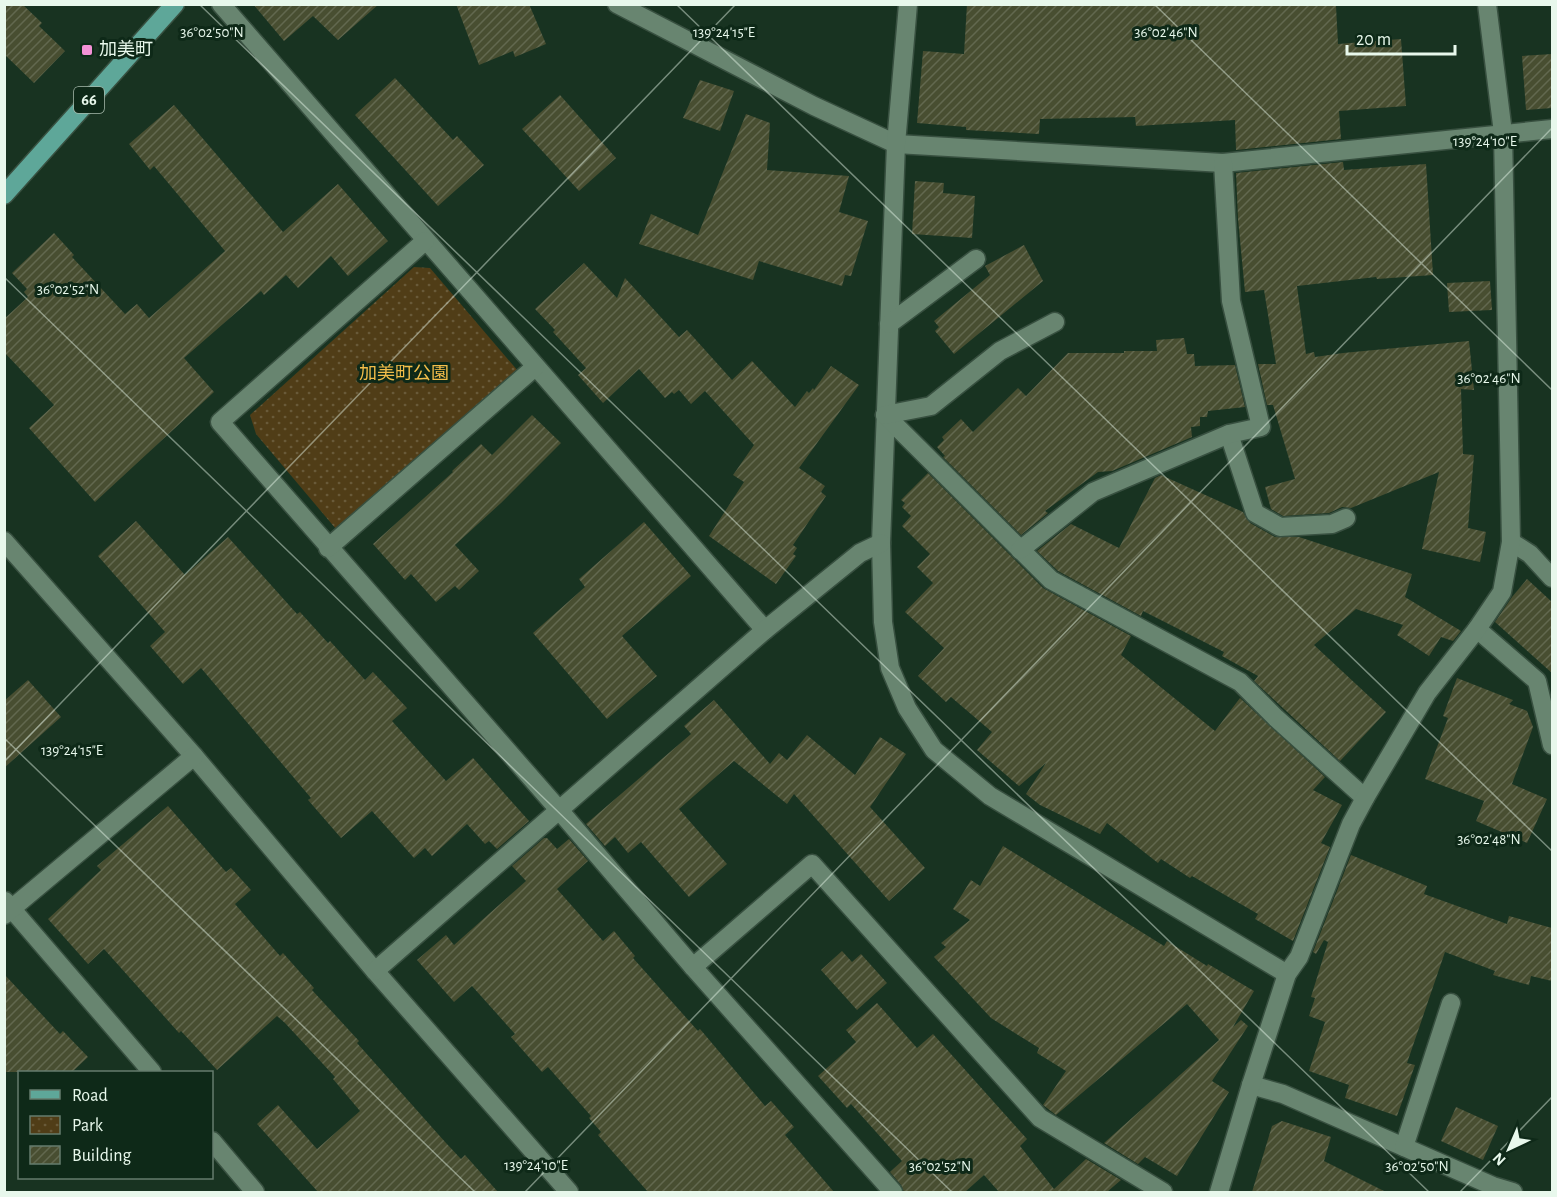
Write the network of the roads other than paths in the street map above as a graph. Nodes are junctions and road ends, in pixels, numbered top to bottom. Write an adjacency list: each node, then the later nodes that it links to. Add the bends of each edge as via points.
1 (221, 4): 11 (street)
2 (617, 4): 8 (street)
3 (908, 4): 8 (street)
4 (1487, 4): 7 (street)
5 (169, 6): 10 (main road, 66)
6 (1552, 129): 7 (street)
7 (1503, 133): 9 (street); 20 (street)
8 (896, 144): 9 (street); 14 (street)
9 (1223, 163): 17 (street, via 1231,301 1262,427)
10 (4, 195)
11 (425, 241): 15 (street); 22 (street, via 220,422)
12 (976, 259): 14 (street)
13 (1055, 322): 16 (street, via 1000,351 932,406)
14 (889, 324): 16 (street)
15 (536, 367): 22 (street); 26 (street)
16 (885, 415): 21 (street); 23 (street)
17 (1229, 434): 18 (street, via 1255,513 1281,527 1332,524); 23 (street, via 1093,492)
18 (1346, 518)
19 (4, 541): 28 (street)
20 (1510, 542): 24 (street, via 1530,554); 25 (street, via 1502,592)
21 (881, 543): 26 (street, via 860,553); 34 (street, via 883,622 890,668 907,708 934,750 990,796)
22 (328, 548): 30 (street)
23 (1020, 550): 29 (street, via 1051,580 1240,682)
24 (1552, 578)
25 (1477, 629): 27 (street, via 1538,681); 29 (street, via 1427,693)
26 (765, 630): 30 (street)
27 (1552, 745)
28 (194, 756): 31 (street); 33 (street)
29 (1365, 798): 34 (street, via 1299,957)
30 (560, 811): 32 (street); 33 (street)
31 (7, 908): 36 (street)
32 (693, 967): 42 (street); 43 (street, via 812,864 1040,1118)
33 (375, 971): 41 (street)
34 (1287, 974): 37 (street)
35 (1451, 1003): 39 (street)
36 (151, 1071)
37 (1251, 1085): 39 (street, via 1283,1094); 44 (street)
38 (213, 1142): 40 (street)
39 (1404, 1147): 45 (street)
40 (255, 1192)
41 (569, 1192)
42 (893, 1192)
43 (1163, 1192)
44 (1219, 1192)
45 (1513, 1192)

